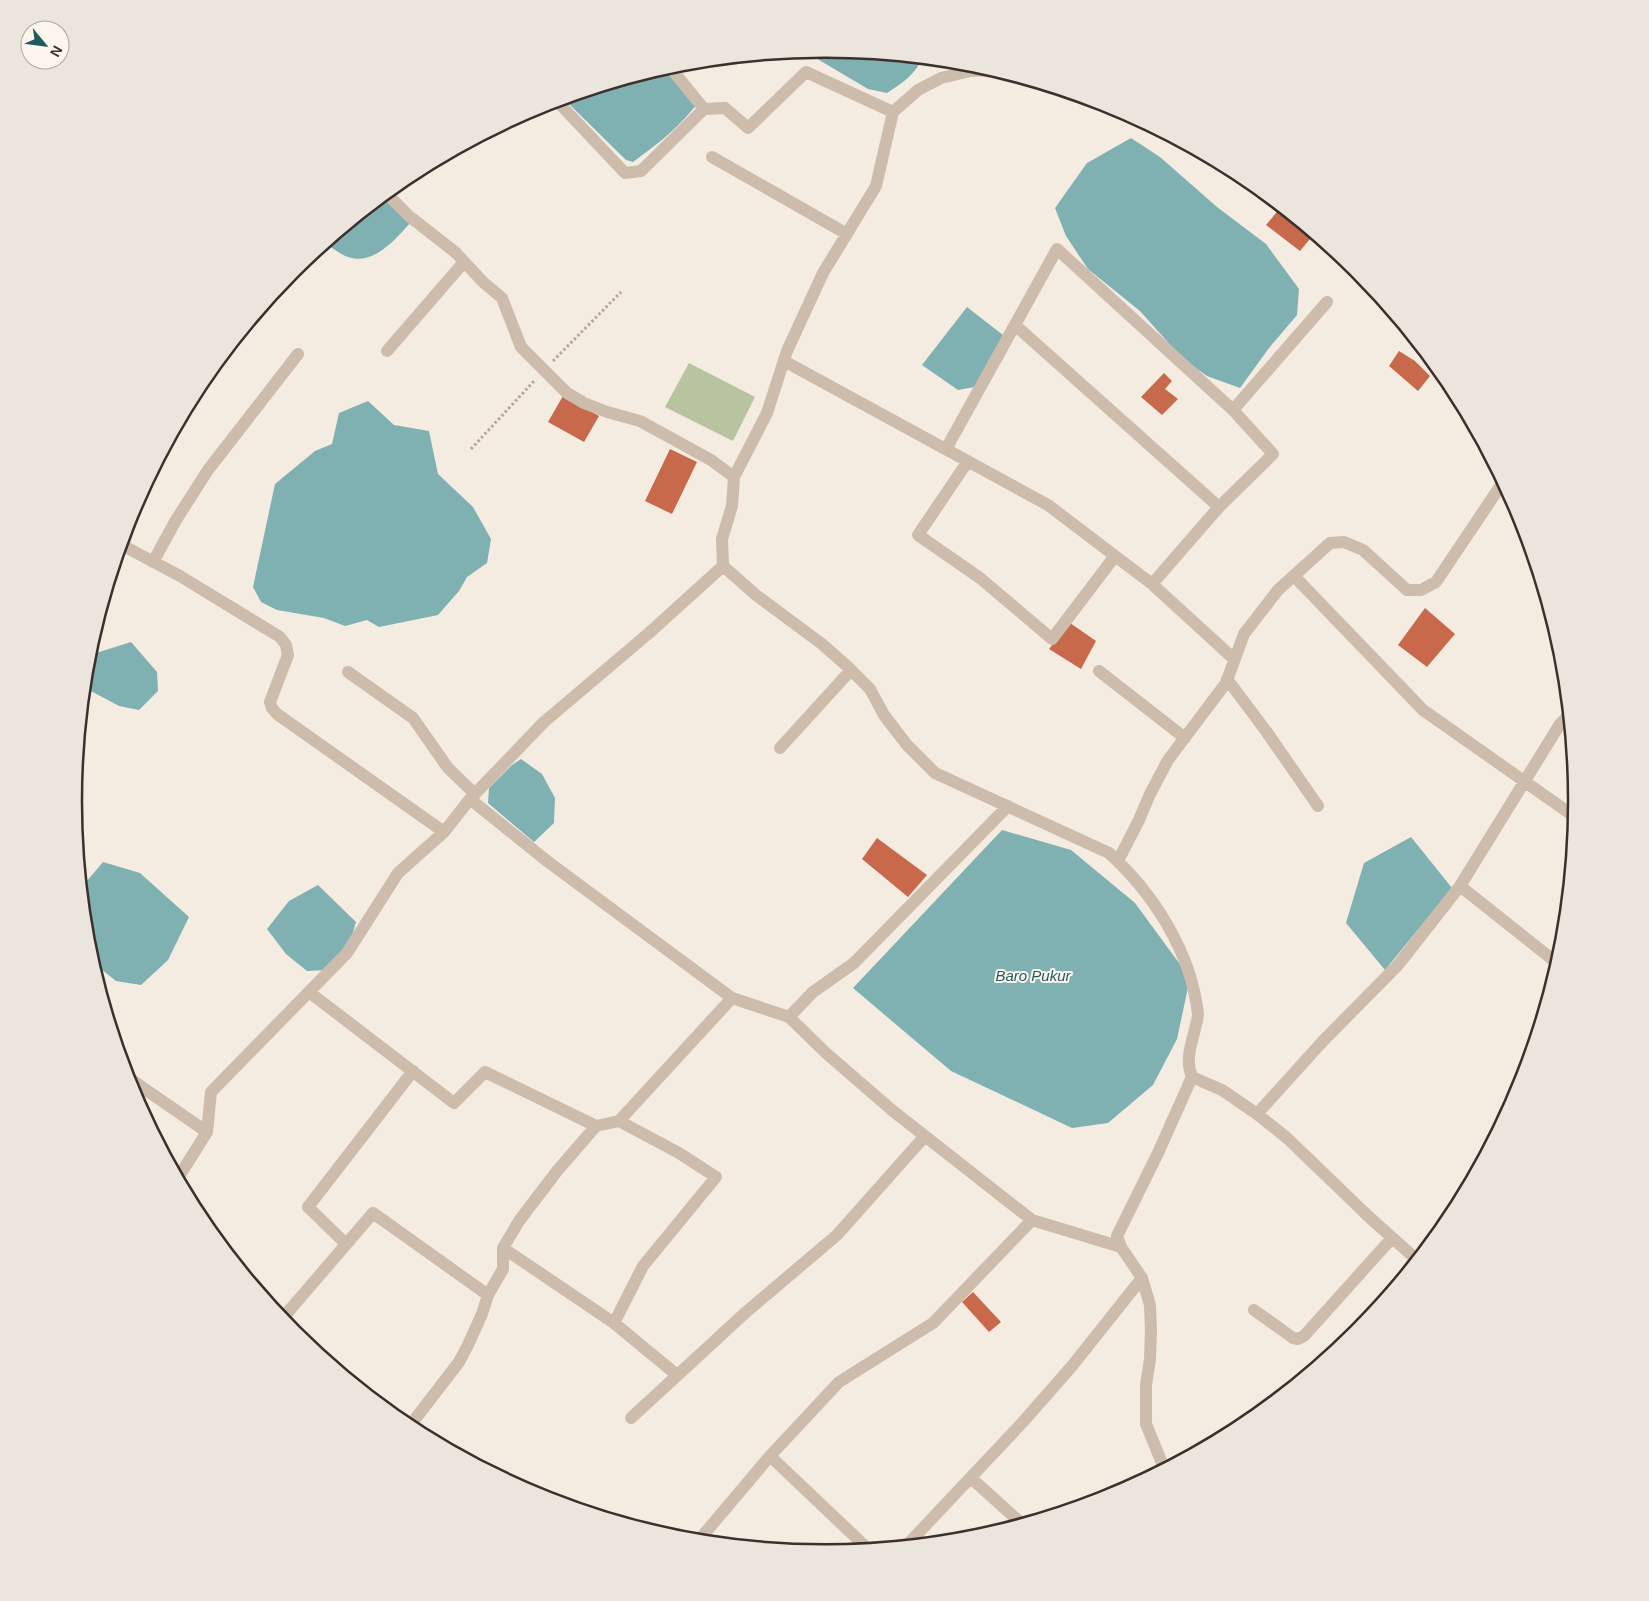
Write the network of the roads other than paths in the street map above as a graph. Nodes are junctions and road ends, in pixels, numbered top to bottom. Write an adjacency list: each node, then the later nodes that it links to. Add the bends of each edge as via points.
1 (965, 71): 5 (street, via 941,78 918,90)
2 (675, 73): 4 (street)
3 (562, 106): 4 (street, via 625,173 641,171)
4 (704, 108): 5 (street, via 725,108 748,128 806,72)
5 (893, 112): 8 (street, via 876,186)
6 (712, 158): 8 (street)
7 (391, 198): 9 (street)
8 (847, 234): 14 (street, via 823,272)
9 (464, 262): 12 (street); 18 (street, via 502,298 521,346 567,393 607,412 640,421 711,460)
10 (1327, 302): 15 (street)
11 (1015, 324): 15 (street, via 1057,249); 16 (street); 20 (street)
12 (387, 351)
13 (298, 354): 23 (street, via 208,470)
14 (784, 361): 16 (street); 18 (street, via 766,413)
15 (1233, 410): 20 (street, via 1273,454)
16 (946, 448): 17 (street)
17 (968, 460): 22 (street, via 1048,505); 22 (street, via 918,535 980,578 1052,638)
18 (734, 478): 24 (street, via 732,506 722,539)
19 (1499, 489): 25 (street, via 1436,582 1421,590 1407,590 1363,550 1344,542 1330,543)
20 (1219, 507): 26 (street)
21 (126, 547): 23 (street)
22 (1116, 556): 26 (street)
23 (153, 562): 40 (street, via 280,637 288,655 270,702 277,714)
24 (723, 566): 28 (street); 36 (street, via 544,722)
25 (1294, 576): 27 (street, via 1278,590 1244,634); 35 (street, via 1423,710)
26 (1152, 584): 27 (street)
27 (1234, 659): 31 (street)
28 (851, 670): 34 (street); 37 (street, via 870,689 884,715 907,745 935,774)
29 (1099, 671): 33 (street)
30 (348, 672): 36 (street, via 413,718 448,768)
31 (1227, 679): 33 (street); 38 (street)
32 (1563, 721): 35 (street)
33 (1185, 738): 41 (street, via 1168,760)
34 (780, 748)
35 (1525, 781): 39 (street); 42 (street)
36 (473, 796): 40 (street); 45 (street, via 547,861)
37 (1008, 806): 41 (street, via 1109,853); 46 (street, via 854,963 813,992)
38 (1318, 806)
39 (1568, 812)
40 (444, 832): 44 (street, via 398,873 347,953)
41 (1118, 861): 48 (street, via 1145,893 1177,942 1190,978 1198,1016 1189,1053 1188,1066)
42 (1460, 886): 43 (street); 50 (street, via 1398,965)
43 (1550, 958)
44 (309, 992): 47 (street); 53 (street, via 211,1092)
45 (732, 998): 46 (street); 51 (street)
46 (790, 1017): 54 (street, via 826,1053)
47 (413, 1072): 52 (street, via 454,1103 485,1072); 58 (street, via 308,1207)
48 (1192, 1077): 50 (street, via 1222,1090); 59 (street, via 1117,1236)
49 (138, 1084): 53 (street)
50 (1257, 1114): 57 (street, via 1287,1138)
51 (618, 1121): 52 (street); 66 (street, via 716,1177 644,1266)
52 (596, 1126): 60 (street, via 557,1171)
53 (207, 1132): 55 (street)
54 (925, 1136): 56 (street); 67 (street, via 837,1235 745,1312)
55 (181, 1173)
56 (1032, 1220): 59 (street); 70 (street, via 933,1323 839,1382)
57 (1392, 1238): 61 (street); 64 (street, via 1304,1336 1293,1338)
58 (346, 1244): 63 (street, via 373,1213); 65 (street)
59 (1120, 1247): 62 (street)
60 (503, 1248): 63 (street, via 503,1269); 66 (street)
61 (1412, 1255)
62 (1142, 1278): 71 (street, via 1150,1305 1151,1330 1146,1424); 72 (street, via 1072,1366)
63 (488, 1295): 69 (street, via 459,1362)
64 (1254, 1310)
65 (287, 1313)
66 (614, 1323): 67 (street)
67 (677, 1376): 68 (street)
68 (631, 1418)
69 (415, 1420)
70 (770, 1456): 74 (street); 76 (street)
71 (1162, 1462)
72 (971, 1478): 73 (street); 75 (street)
73 (1016, 1518)
74 (705, 1533)
75 (914, 1538)
76 (861, 1542)

